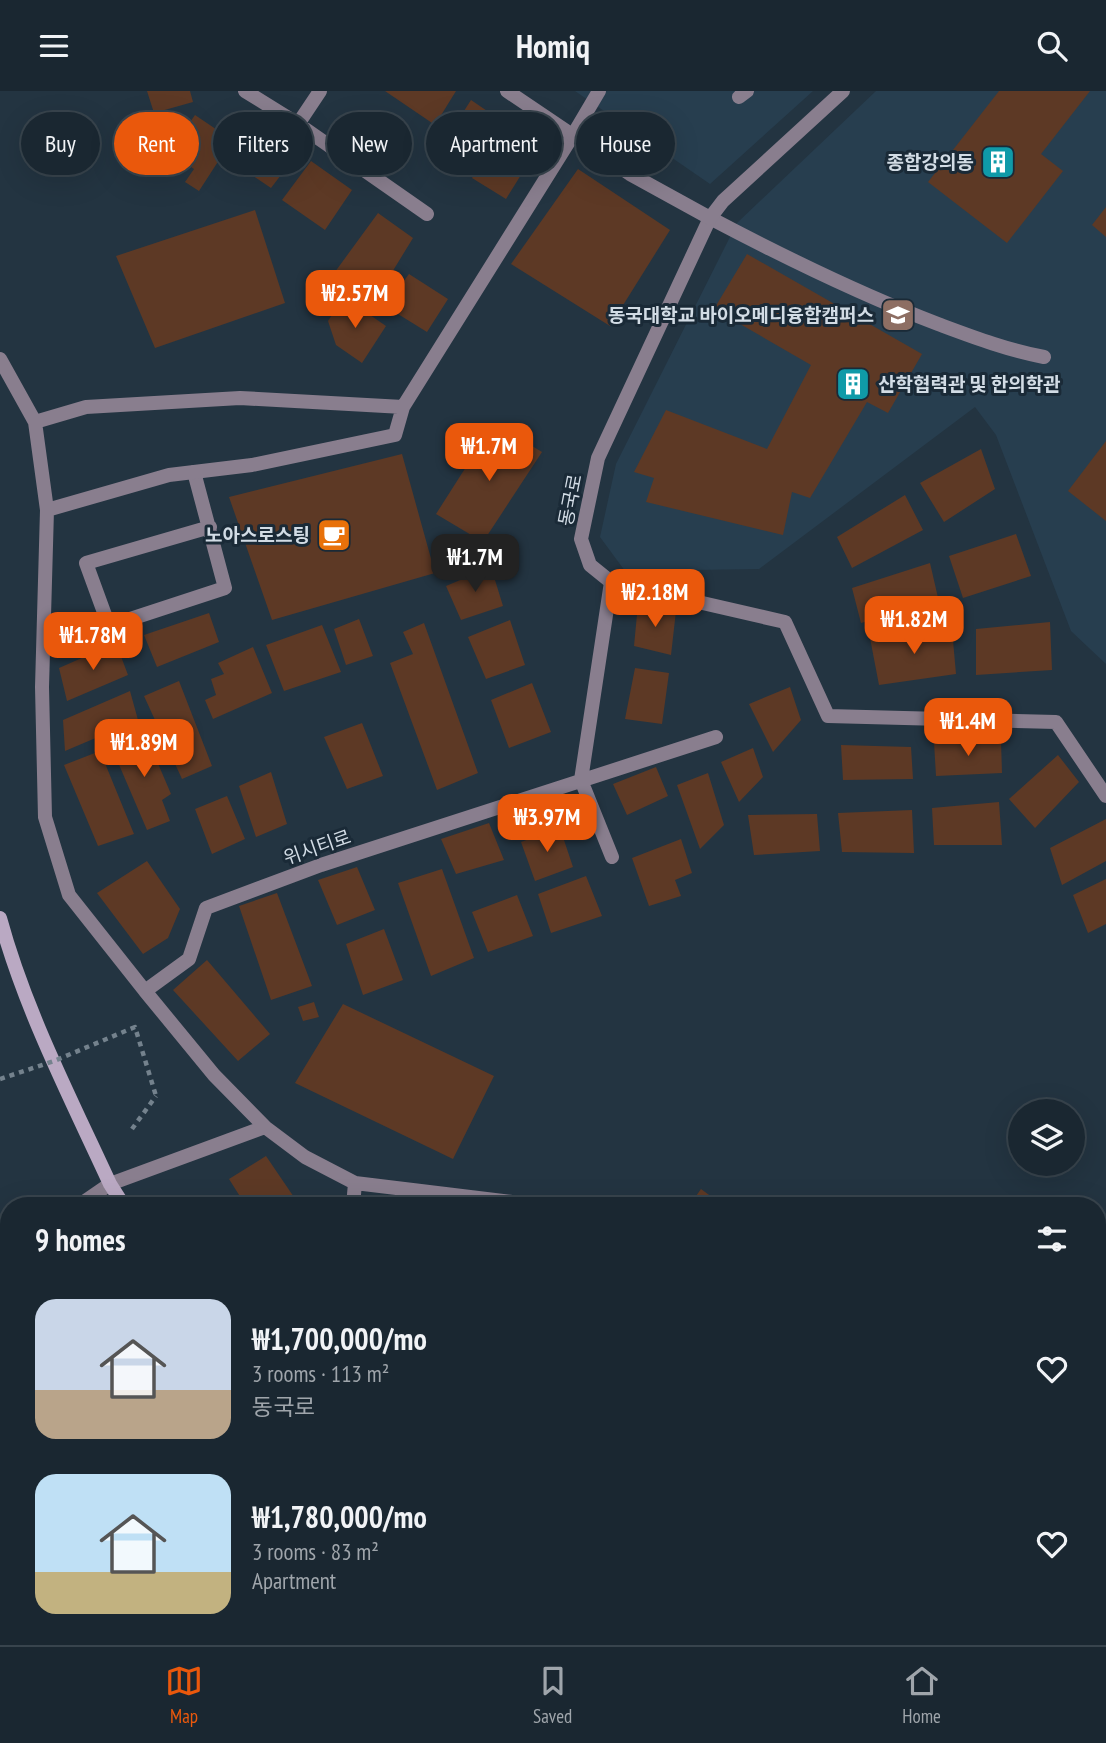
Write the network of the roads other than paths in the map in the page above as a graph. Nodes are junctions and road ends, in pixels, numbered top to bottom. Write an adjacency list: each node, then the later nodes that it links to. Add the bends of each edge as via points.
1 (244, 91): 6 (street)
2 (320, 91): 7 (street)
3 (507, 91): 9 (street)
4 (599, 91): 9 (street)
5 (843, 91): 11 (street, 동국로)
6 (278, 112)
7 (306, 112)
8 (313, 134): 10 (street)
9 (573, 135): 11 (street, via 630,174); 14 (street)
10 (427, 214)
11 (710, 218): 12 (street, via 881,302 1005,349); 19 (street, 동국로, via 598,458 581,539 590,565)
12 (1045, 357)
13 (0, 359): 15 (street)
14 (403, 407): 15 (street, via 240,398 86,407); 16 (street, via 395,435 252,465)
15 (35, 422): 17 (street)
16 (194, 472): 17 (street); 18 (street)
17 (47, 510): 25 (street, via 45,817 69,895)
18 (210, 527): 18 (street, via 225,588 109,626 86,563)
19 (611, 582): 21 (street); 22 (street, via 785,622 828,716 1056,722)
20 (716, 737): 21 (street, 위시티로)
21 (581, 780): 23 (street); 25 (street, 위시티로, via 321,865 206,908 189,959)
22 (1106, 796)
23 (612, 857)
24 (0, 918): 28 (main road, via 36,1023)
25 (145, 991): 26 (street, via 214,1075)
26 (265, 1127): 27 (street, via 305,1157); 28 (street)
27 (355, 1183): 31 (street); 32 (street)
28 (110, 1184): 29 (street); 30 (main road)
29 (91, 1197)
30 (118, 1197)
31 (354, 1197)
32 (471, 1197)

